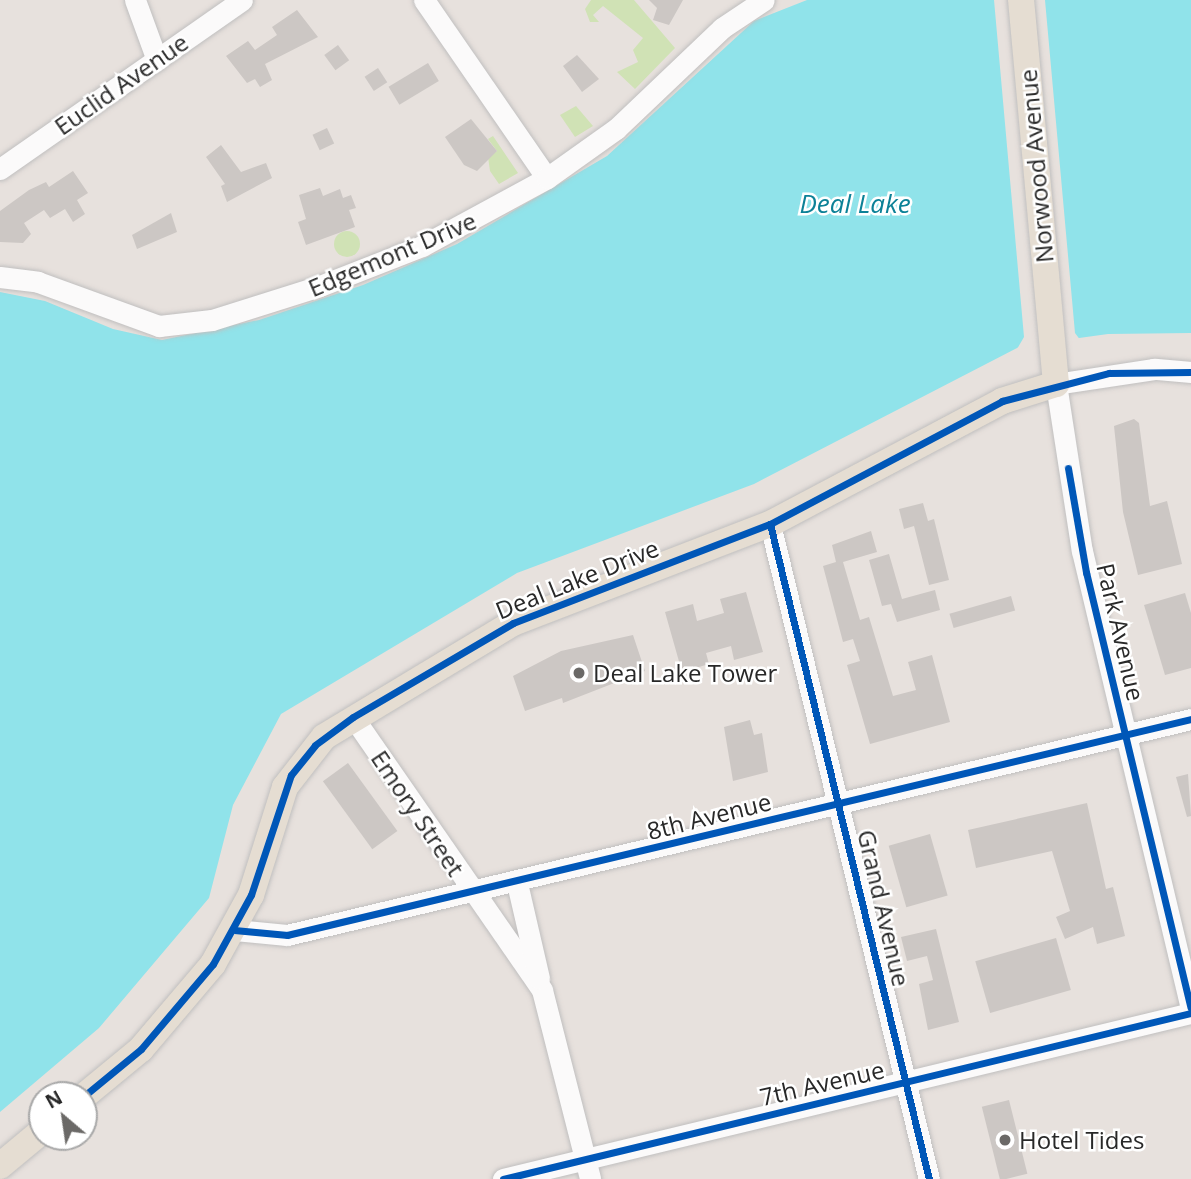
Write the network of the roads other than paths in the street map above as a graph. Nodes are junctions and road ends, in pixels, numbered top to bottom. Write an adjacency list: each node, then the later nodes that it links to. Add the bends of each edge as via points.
1 (135, 0): 6 (street)
2 (242, 0): 6 (street, Euclid Avenue)
3 (424, 0): 8 (street)
4 (764, 0): 8 (street, Edgemont Drive, via 722,27 616,129)
5 (1021, 0): 10 (main road, Norwood Avenue)
6 (156, 60): 7 (street, Euclid Avenue)
7 (0, 169)
8 (547, 178): 9 (street, Edgemont Drive, via 451,232 370,267 283,299 182,326 144,324 56,288)
9 (0, 277)
10 (1051, 333): 12 (main road, Park Avenue)
11 (1191, 372): 12 (street, Deal Lake Drive, via 1142,370)
12 (1056, 384): 13 (main road, Deal Lake Drive, via 1002,401); 16 (street, Park Avenue, via 1082,551)
13 (770, 524): 14 (main road, Deal Lake Drive, via 513,623); 17 (street, Grand Avenue)
14 (353, 717): 19 (street, Emory Street); 20 (main road, Deal Lake Drive, via 315,744 291,775)
15 (1191, 719): 16 (street, 8th Avenue)
16 (1125, 735): 17 (street, 8th Avenue); 22 (street, Park Avenue)
17 (840, 804): 18 (street, 8th Avenue); 25 (street, Grand Avenue)
18 (517, 883): 19 (street, 8th Avenue); 21 (street)
19 (474, 894): 20 (street, 8th Avenue, via 287,935); 21 (street, Emory Street)
20 (235, 930): 24 (main road, Deal Lake Drive, via 173,1015)
21 (542, 990): 28 (street, Emory Street)
22 (1191, 1008)
23 (1191, 1013): 25 (street, 7th Avenue)
24 (98, 1083)
25 (906, 1083): 28 (street, 7th Avenue); 30 (street, Grand Avenue)
26 (28, 1143): 27 (main road)
27 (0, 1166)
28 (587, 1169): 29 (street, 7th Avenue)
29 (503, 1179)
30 (929, 1179)

